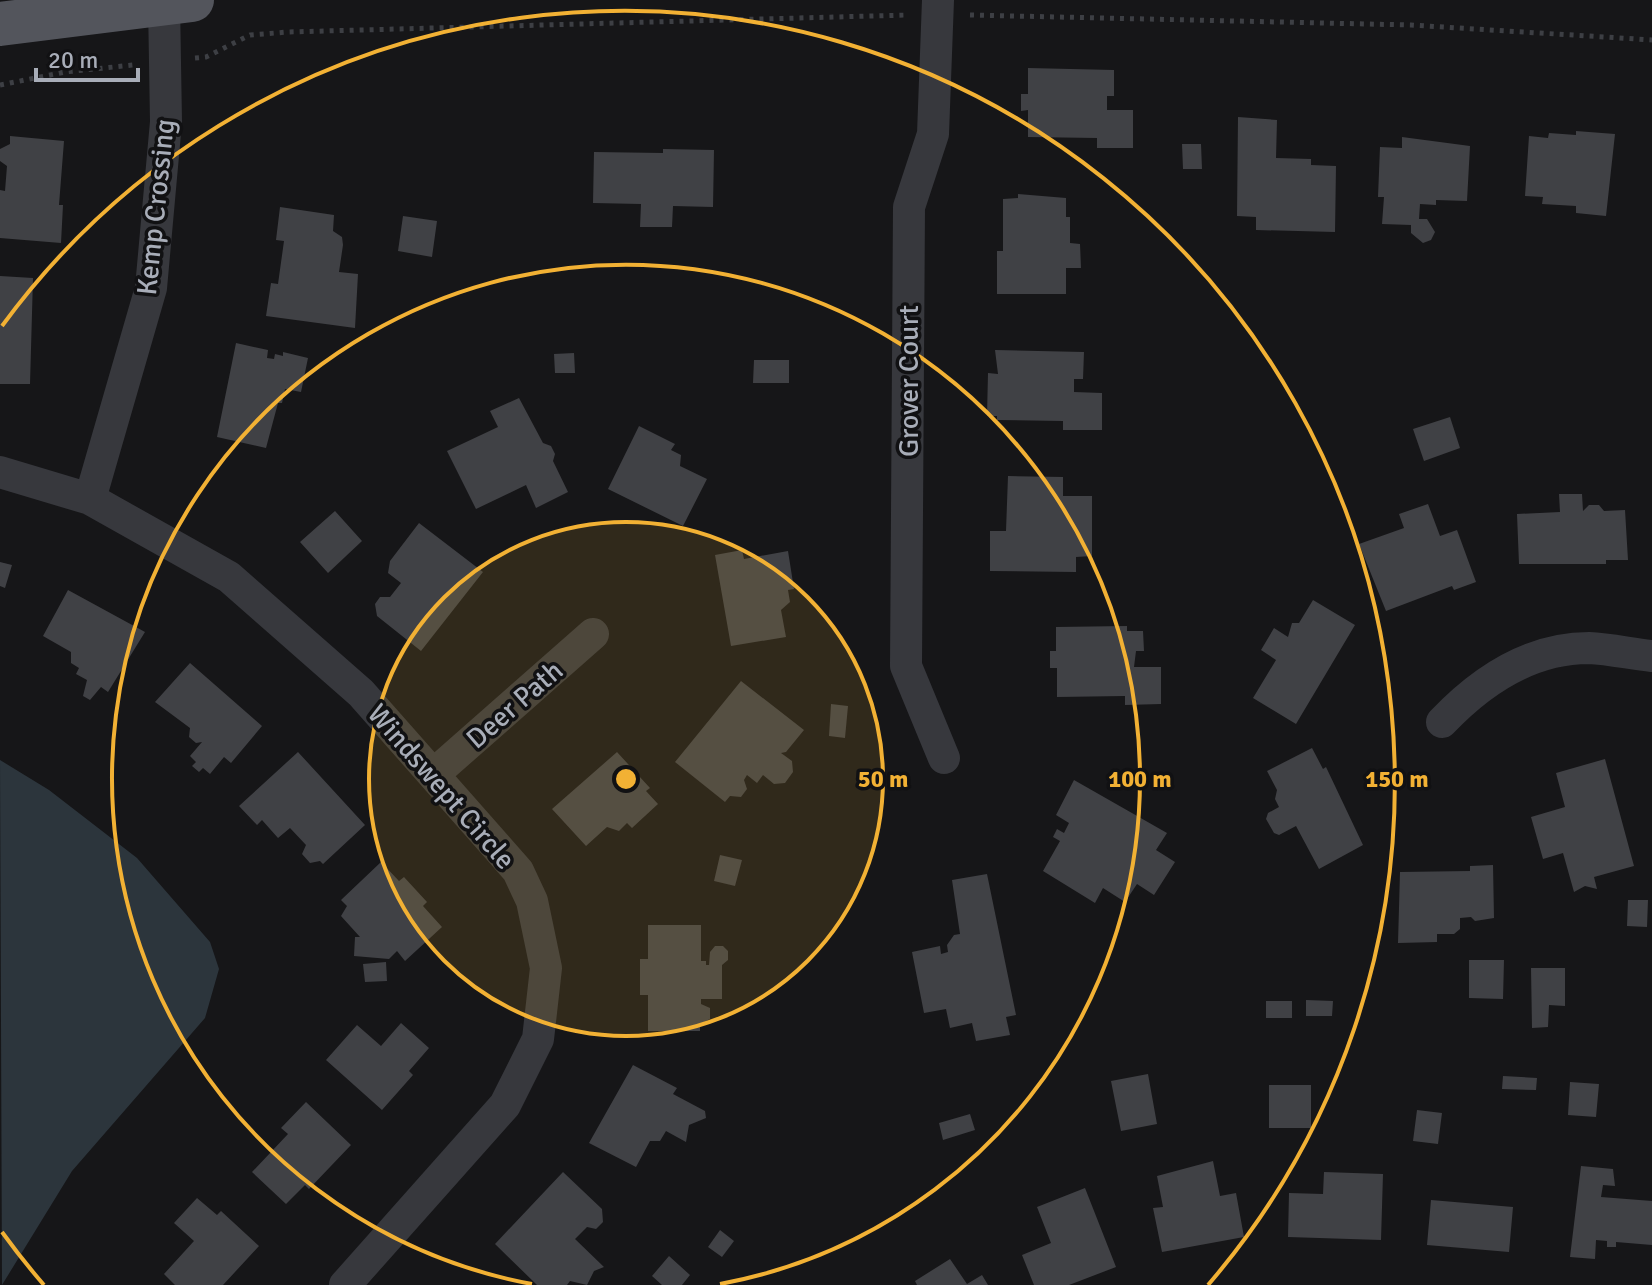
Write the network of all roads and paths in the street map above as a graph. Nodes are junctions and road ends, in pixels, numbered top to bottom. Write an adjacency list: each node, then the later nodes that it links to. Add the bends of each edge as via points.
1 (178, 1): 3 (main road); 9 (street, Kemp Crossing, via 151,288)
2 (937, 10): 4 (path, via 1411,25); 5 (path, via 288,32 250,35 206,57); 13 (street, Grover Court, via 933,134 909,207 906,666)
3 (0, 24)
4 (1652, 40)
5 (190, 59)
6 (143, 64): 7 (path)
7 (0, 85)
8 (0, 472): 9 (street, Windswept Circle)
9 (90, 499): 14 (street, Windswept Circle, via 229,577 361,693)
10 (593, 634): 14 (street, Deer Path)
11 (1652, 656): 12 (street, via 1589,648 1544,656 1472,690)
12 (1442, 722)
13 (944, 758)
14 (434, 774): 15 (street, Windswept Circle, via 518,871 532,901 546,968 538,1039 505,1105)
15 (345, 1285)

